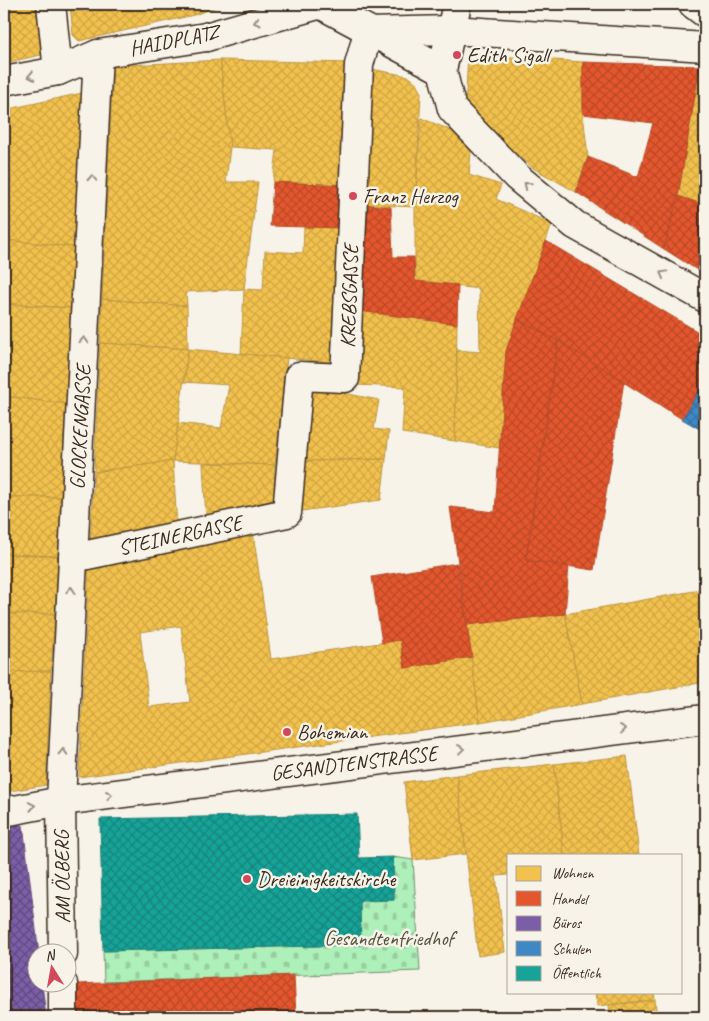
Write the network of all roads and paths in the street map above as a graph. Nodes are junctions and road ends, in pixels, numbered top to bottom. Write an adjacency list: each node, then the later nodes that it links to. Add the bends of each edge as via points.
1 (51, 4): 10 (street)
2 (321, 4): 6 (street, HAIDPLATZ); 8 (street, HAIDPLATZ, one-way to 8, via 206,37)
3 (693, 4): 4 (street)
4 (705, 13)
5 (454, 17): 6 (street); 7 (street, via 606,52); 9 (street)
6 (368, 32): 9 (street, HAIDPLATZ); 13 (street, KREBSGASSE, via 359,65 345,378 299,376)
7 (705, 47)
8 (98, 54): 10 (street, HAIDPLATZ); 14 (street, GLOCKENGASSE, one-way to 8)
9 (442, 70): 12 (street, one-way to 9, via 575,224 517,177 452,109)
10 (58, 71): 11 (street, HAIDPLATZ, one-way to 11)
11 (4, 81)
12 (705, 298)
13 (287, 513): 14 (street, STEINERGASSE)
14 (73, 558): 16 (street, GLOCKENGASSE, one-way to 14)
15 (705, 719): 16 (street, GESANDTENSTRASSE, one-way to 15)
16 (61, 801): 17 (street, GESANDTENSTRASSE, one-way to 16); 18 (street, AM ÖLBERG)
17 (4, 812)
18 (63, 944)
19 (63, 994): 20 (street)
20 (63, 1017)

